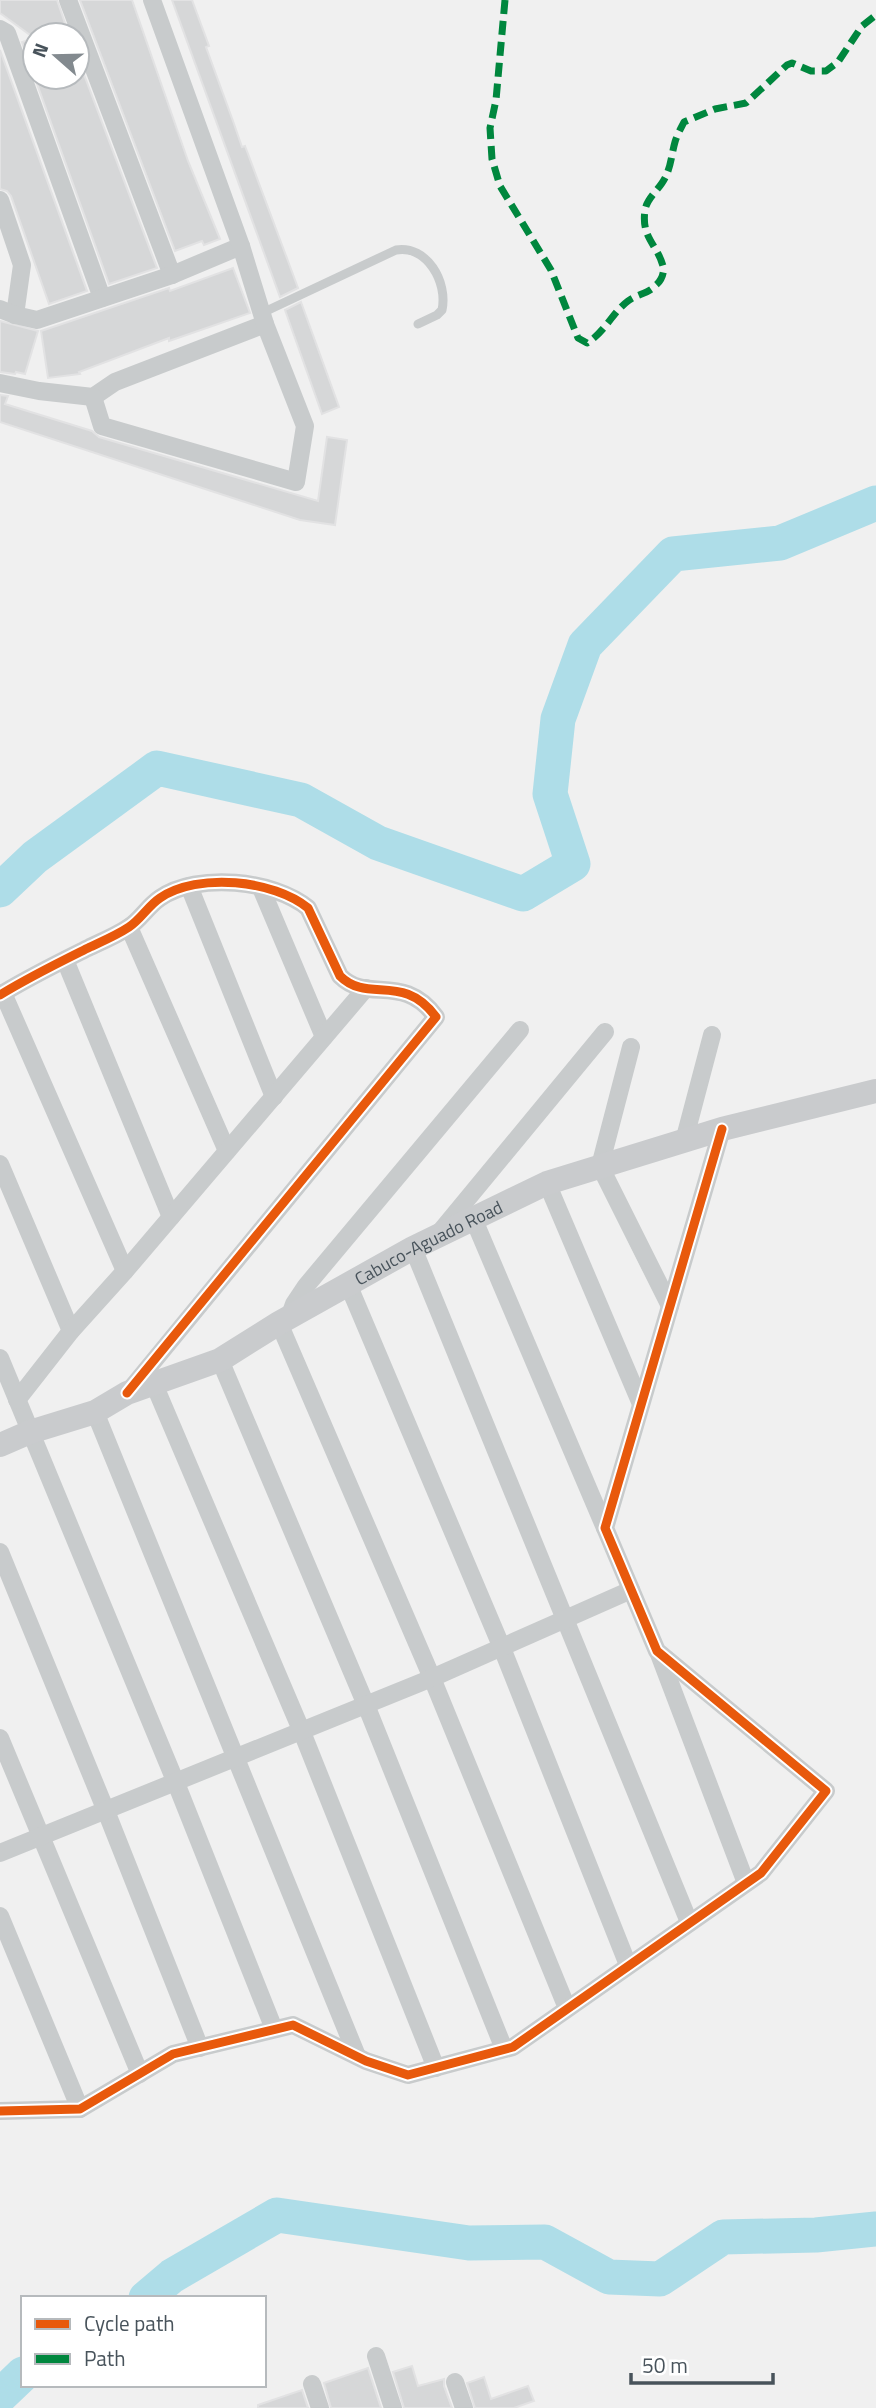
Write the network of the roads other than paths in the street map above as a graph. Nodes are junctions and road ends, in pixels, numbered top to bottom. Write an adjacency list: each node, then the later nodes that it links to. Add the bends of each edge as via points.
1 (68, 0): 6 (street)
2 (152, 0): 5 (street)
3 (0, 29): 7 (street, via 7,33)
4 (0, 200): 8 (street, via 22,265)
5 (241, 246): 6 (street); 9 (street)
6 (172, 275): 7 (street)
7 (102, 298): 8 (street, via 37,320)
8 (8, 312)
9 (263, 318): 10 (lane, via 403,249 428,260 442,289 442,310); 12 (street, via 115,382); 12 (street, via 305,426 296,482 102,426)
10 (418, 324)
11 (0, 383): 12 (street)
12 (93, 397)
13 (189, 886): 14 (street, via 213,881); 15 (street, via 159,898); 25 (street)
14 (261, 888): 17 (street, via 308,908 340,976 348,984); 22 (street)
15 (130, 927): 16 (street); 28 (street)
16 (65, 960): 18 (street); 32 (street)
17 (366, 988): 22 (street); 43 (street, via 393,989 419,998 436,1017)
18 (2, 994): 35 (street)
19 (520, 1030): 38 (street, via 306,1286)
20 (605, 1032): 34 (street)
21 (712, 1035): 27 (street)
22 (324, 1037): 25 (street)
23 (631, 1046): 30 (street)
24 (876, 1091): 26 (street, Cabuco-Aguado Road)
25 (274, 1097): 28 (street)
26 (722, 1129): 27 (street, Cabuco-Aguado Road); 37 (street)
27 (684, 1140): 30 (street, Cabuco-Aguado Road)
28 (227, 1152): 32 (street)
29 (0, 1164): 39 (street)
30 (600, 1166): 31 (street, Cabuco-Aguado Road); 37 (street)
31 (547, 1183): 33 (street, Cabuco-Aguado Road); 45 (street)
32 (171, 1217): 35 (street)
33 (474, 1220): 34 (street, Cabuco-Aguado Road); 49 (street)
34 (424, 1243): 36 (street, Cabuco-Aguado Road); 52 (street)
35 (125, 1271): 39 (street)
36 (348, 1284): 38 (street, Cabuco-Aguado Road); 53 (street)
37 (670, 1306): 45 (street)
38 (284, 1321): 41 (street, Cabuco-Aguado Road); 55 (street)
39 (71, 1331): 44 (street)
40 (0, 1358): 44 (street)
41 (220, 1360): 42 (street, Cabuco-Aguado Road); 56 (street)
42 (154, 1384): 43 (street, Cabuco-Aguado Road); 57 (street)
43 (127, 1393): 46 (street, Cabuco-Aguado Road)
44 (17, 1400): 47 (street)
45 (641, 1404): 49 (street)
46 (95, 1412): 47 (street, Cabuco-Aguado Road); 59 (street)
47 (30, 1432): 48 (street, Cabuco-Aguado Road); 60 (street)
48 (0, 1445)
49 (605, 1528): 51 (street)
50 (0, 1552): 61 (street)
51 (631, 1590): 52 (street); 54 (street)
52 (566, 1619): 53 (street); 66 (street)
53 (502, 1648): 55 (street); 67 (street)
54 (657, 1651): 64 (street); 64 (street, via 826,1791 761,1873)
55 (432, 1678): 56 (street); 68 (street)
56 (366, 1705): 57 (street); 71 (street)
57 (302, 1732): 59 (street); 73 (street)
58 (0, 1738): 62 (street)
59 (237, 1758): 60 (street); 72 (street)
60 (176, 1783): 61 (street); 69 (street)
61 (107, 1811): 62 (street); 70 (street)
62 (41, 1837): 63 (street); 74 (street)
63 (0, 1853)
64 (746, 1883): 66 (street)
65 (0, 1916): 75 (street)
66 (689, 1922): 67 (street)
67 (628, 1965): 68 (street)
68 (567, 2008): 71 (street)
69 (274, 2029): 70 (street); 72 (street, via 293,2025)
70 (200, 2048): 74 (street, via 173,2054)
71 (504, 2049): 73 (street)
72 (357, 2056): 73 (street, via 408,2075)
73 (436, 2068)
74 (140, 2074): 75 (street)
75 (80, 2109): 76 (street)
76 (0, 2110)
77 (376, 2356): 81 (street)
78 (455, 2382): 82 (street)
79 (312, 2384): 80 (street)
80 (320, 2408)
81 (393, 2408)
82 (464, 2408)

